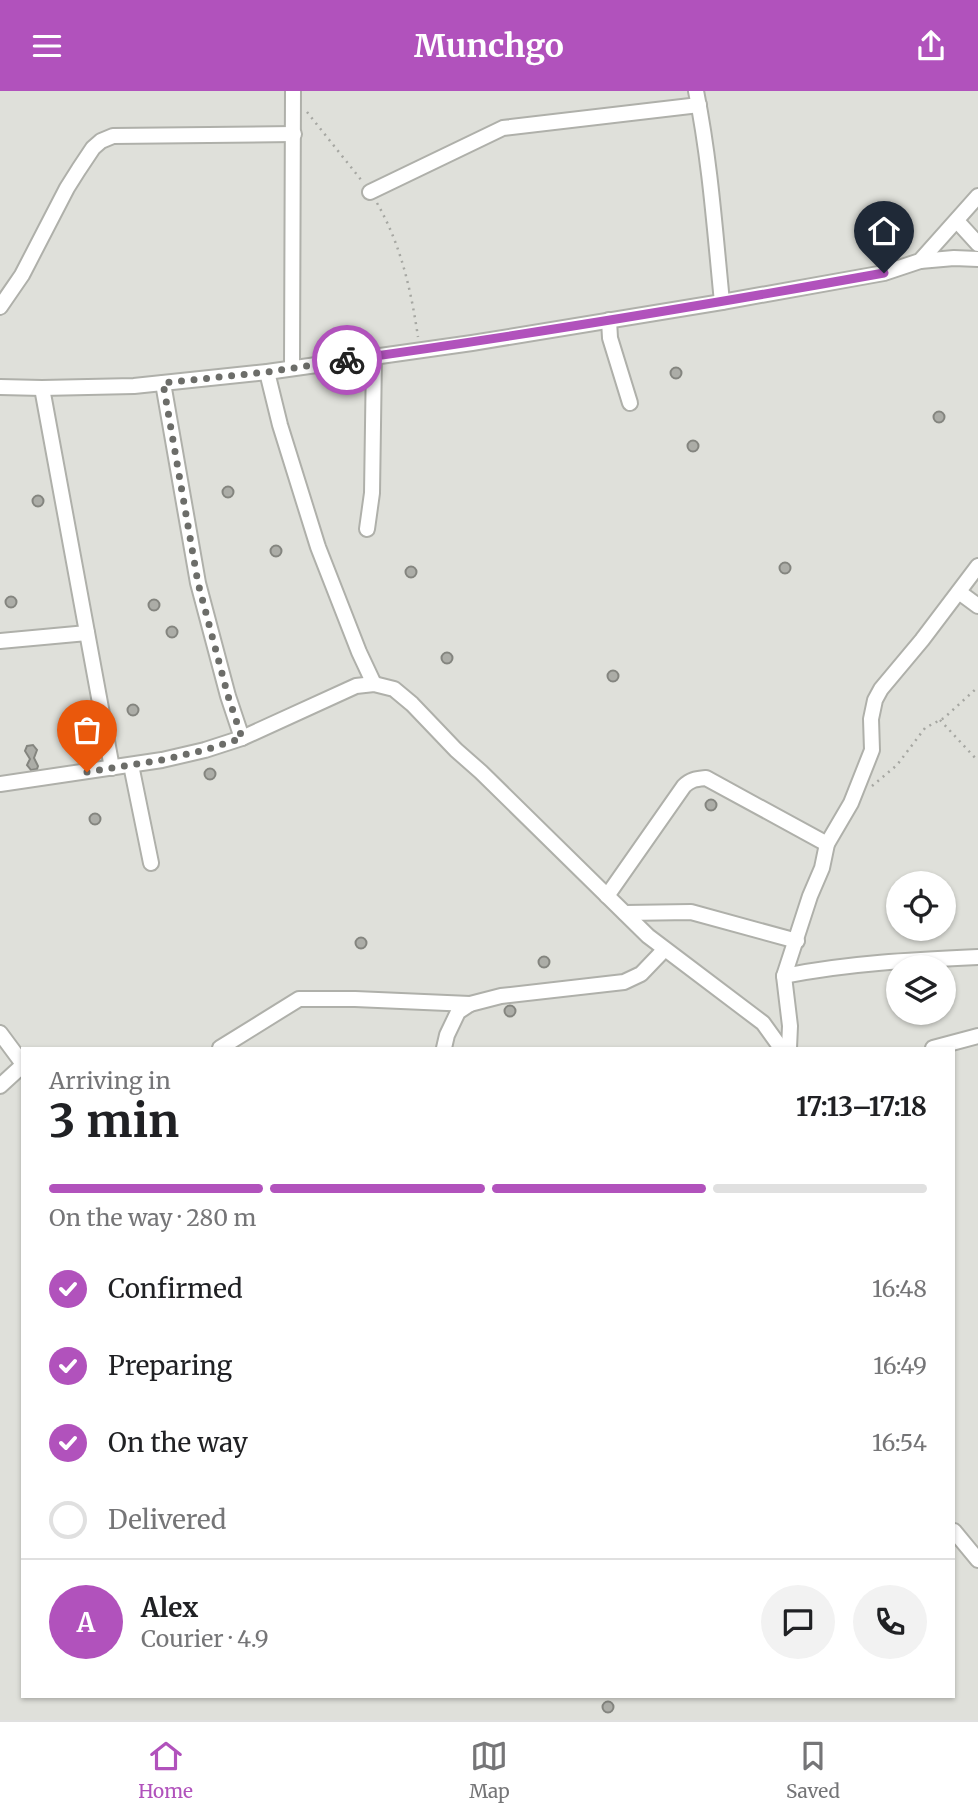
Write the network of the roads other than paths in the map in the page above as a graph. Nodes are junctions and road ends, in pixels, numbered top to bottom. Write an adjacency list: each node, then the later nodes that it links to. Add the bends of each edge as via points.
1 (293, 92): 3 (street)
2 (698, 98): 4 (street, via 503,128); 10 (street)
3 (293, 134): 11 (street, via 113,136 101,141 67,188); 14 (street)
4 (370, 192)
5 (978, 196): 6 (street)
6 (957, 221): 7 (street); 9 (street)
7 (978, 244)
8 (978, 259): 9 (street)
9 (920, 261): 10 (street, via 884,273)
10 (722, 302): 12 (street)
11 (0, 307)
12 (609, 320): 13 (street); 19 (street)
13 (374, 356): 14 (street); 20 (street, via 373,493)
14 (292, 368): 15 (street)
15 (267, 372): 16 (street); 26 (street, via 318,547)
16 (163, 383): 18 (street); 27 (street, via 198,583)
17 (0, 387): 18 (street)
18 (42, 388): 24 (street)
19 (630, 403)
20 (367, 529)
21 (978, 566): 22 (street)
22 (959, 592): 23 (street); 31 (street, via 874,700 872,750 851,803)
23 (978, 606)
24 (87, 633): 25 (street); 29 (street)
25 (0, 641)
26 (374, 684): 27 (street, via 356,686); 33 (street, via 394,689 412,703)
27 (242, 738): 28 (street)
28 (131, 765): 29 (street); 32 (street)
29 (112, 768): 30 (street)
30 (0, 784)
31 (827, 844): 33 (street, via 706,778 697,779 684,786); 35 (street)
32 (151, 863)
33 (607, 896): 34 (street)
34 (625, 913): 35 (street, via 691,912); 36 (street)
35 (797, 940): 38 (street)
36 (664, 950): 39 (street, via 641,974 624,982 501,996); 44 (street, via 763,1023)
37 (978, 957): 38 (street, via 884,962)
38 (784, 976): 45 (street)
39 (470, 1004): 42 (street, via 299,999); 43 (street, via 458,1012)
40 (0, 1033): 47 (street)
41 (978, 1036): 46 (street)
42 (222, 1047)
43 (444, 1047)
44 (780, 1047)
45 (789, 1047)
46 (937, 1047)
47 (21, 1061)
48 (21, 1066): 49 (street)
49 (0, 1086)
50 (955, 1532): 51 (street)
51 (978, 1560)

